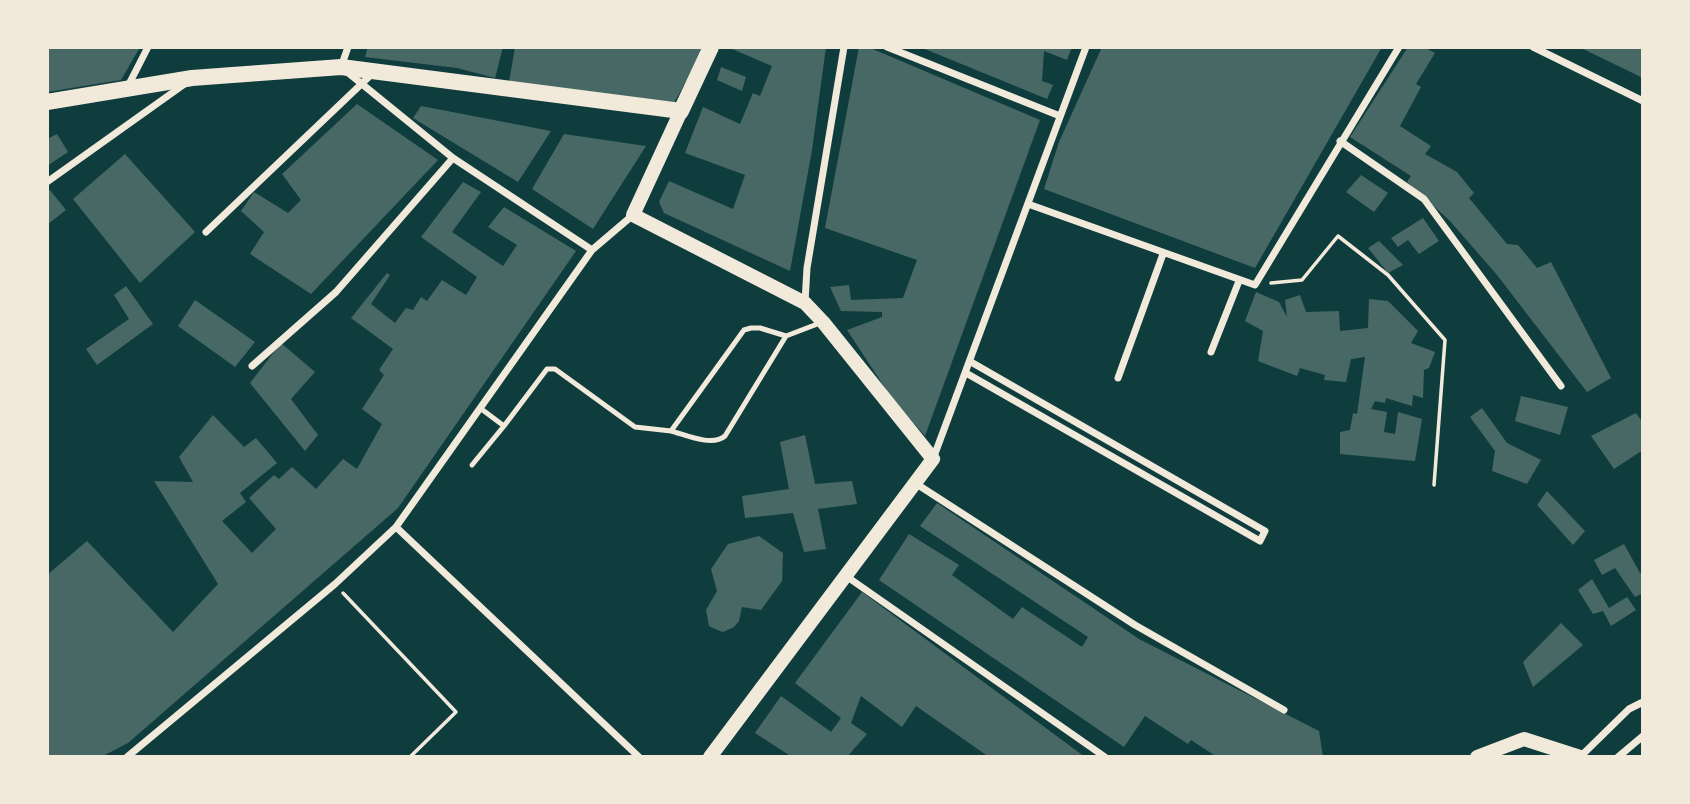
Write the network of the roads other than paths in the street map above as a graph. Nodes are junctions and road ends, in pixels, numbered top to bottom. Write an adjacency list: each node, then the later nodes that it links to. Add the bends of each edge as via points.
1 (148, 47): 13 (street)
2 (348, 47): 9 (street)
3 (711, 47): 16 (main road)
4 (844, 47): 27 (street)
5 (887, 47): 17 (street)
6 (1086, 47): 17 (street)
7 (1399, 47): 18 (street)
8 (1533, 47): 14 (street)
9 (341, 68): 10 (main road); 11 (main road); 12 (street)
10 (374, 72): 12 (street); 16 (main road)
11 (192, 78): 13 (main road); 20 (street)
12 (362, 84): 19 (street); 23 (street)
13 (128, 87): 15 (main road)
14 (1643, 101)
15 (47, 102)
16 (681, 111): 22 (main road)
17 (1060, 116): 21 (street)
18 (1340, 141): 26 (street, via 1255,285); 35 (street, via 1424,199)
19 (453, 158): 24 (street); 32 (street, via 336,292)
20 (47, 182)
21 (1028, 204): 25 (street); 31 (street)
22 (633, 215): 24 (street); 27 (main road)
23 (206, 232)
24 (592, 250): 36 (street)
25 (1163, 254): 26 (street); 34 (street)
26 (1239, 281): 30 (street)
27 (805, 303): 28 (main road)
28 (823, 322): 29 (lane); 39 (main road)
29 (786, 336): 38 (lane, via 760,328 744,330); 38 (lane, via 725,436 710,441)
30 (1210, 352)
31 (971, 362): 33 (street); 33 (street, via 1265,531 1260,541)
32 (252, 366)
33 (967, 373): 39 (street)
34 (1118, 378)
35 (1561, 386)
36 (480, 408): 37 (lane); 42 (street)
37 (504, 426): 38 (lane, via 547,369 555,369 635,427); 40 (lane)
38 (671, 430)
39 (933, 459): 41 (main road)
40 (472, 465)
41 (915, 483): 43 (main road); 45 (street, via 1135,625)
42 (396, 527): 47 (street, via 335,584); 48 (street)
43 (845, 576): 49 (main road); 50 (street)
44 (1643, 702): 52 (street, via 1629,709)
45 (1284, 710)
46 (1643, 736): 53 (street)
47 (127, 757)
48 (639, 757)
49 (710, 757)
50 (1105, 757)
51 (1477, 757): 52 (main road, via 1524,739)
52 (1580, 757)
53 (1618, 757)

